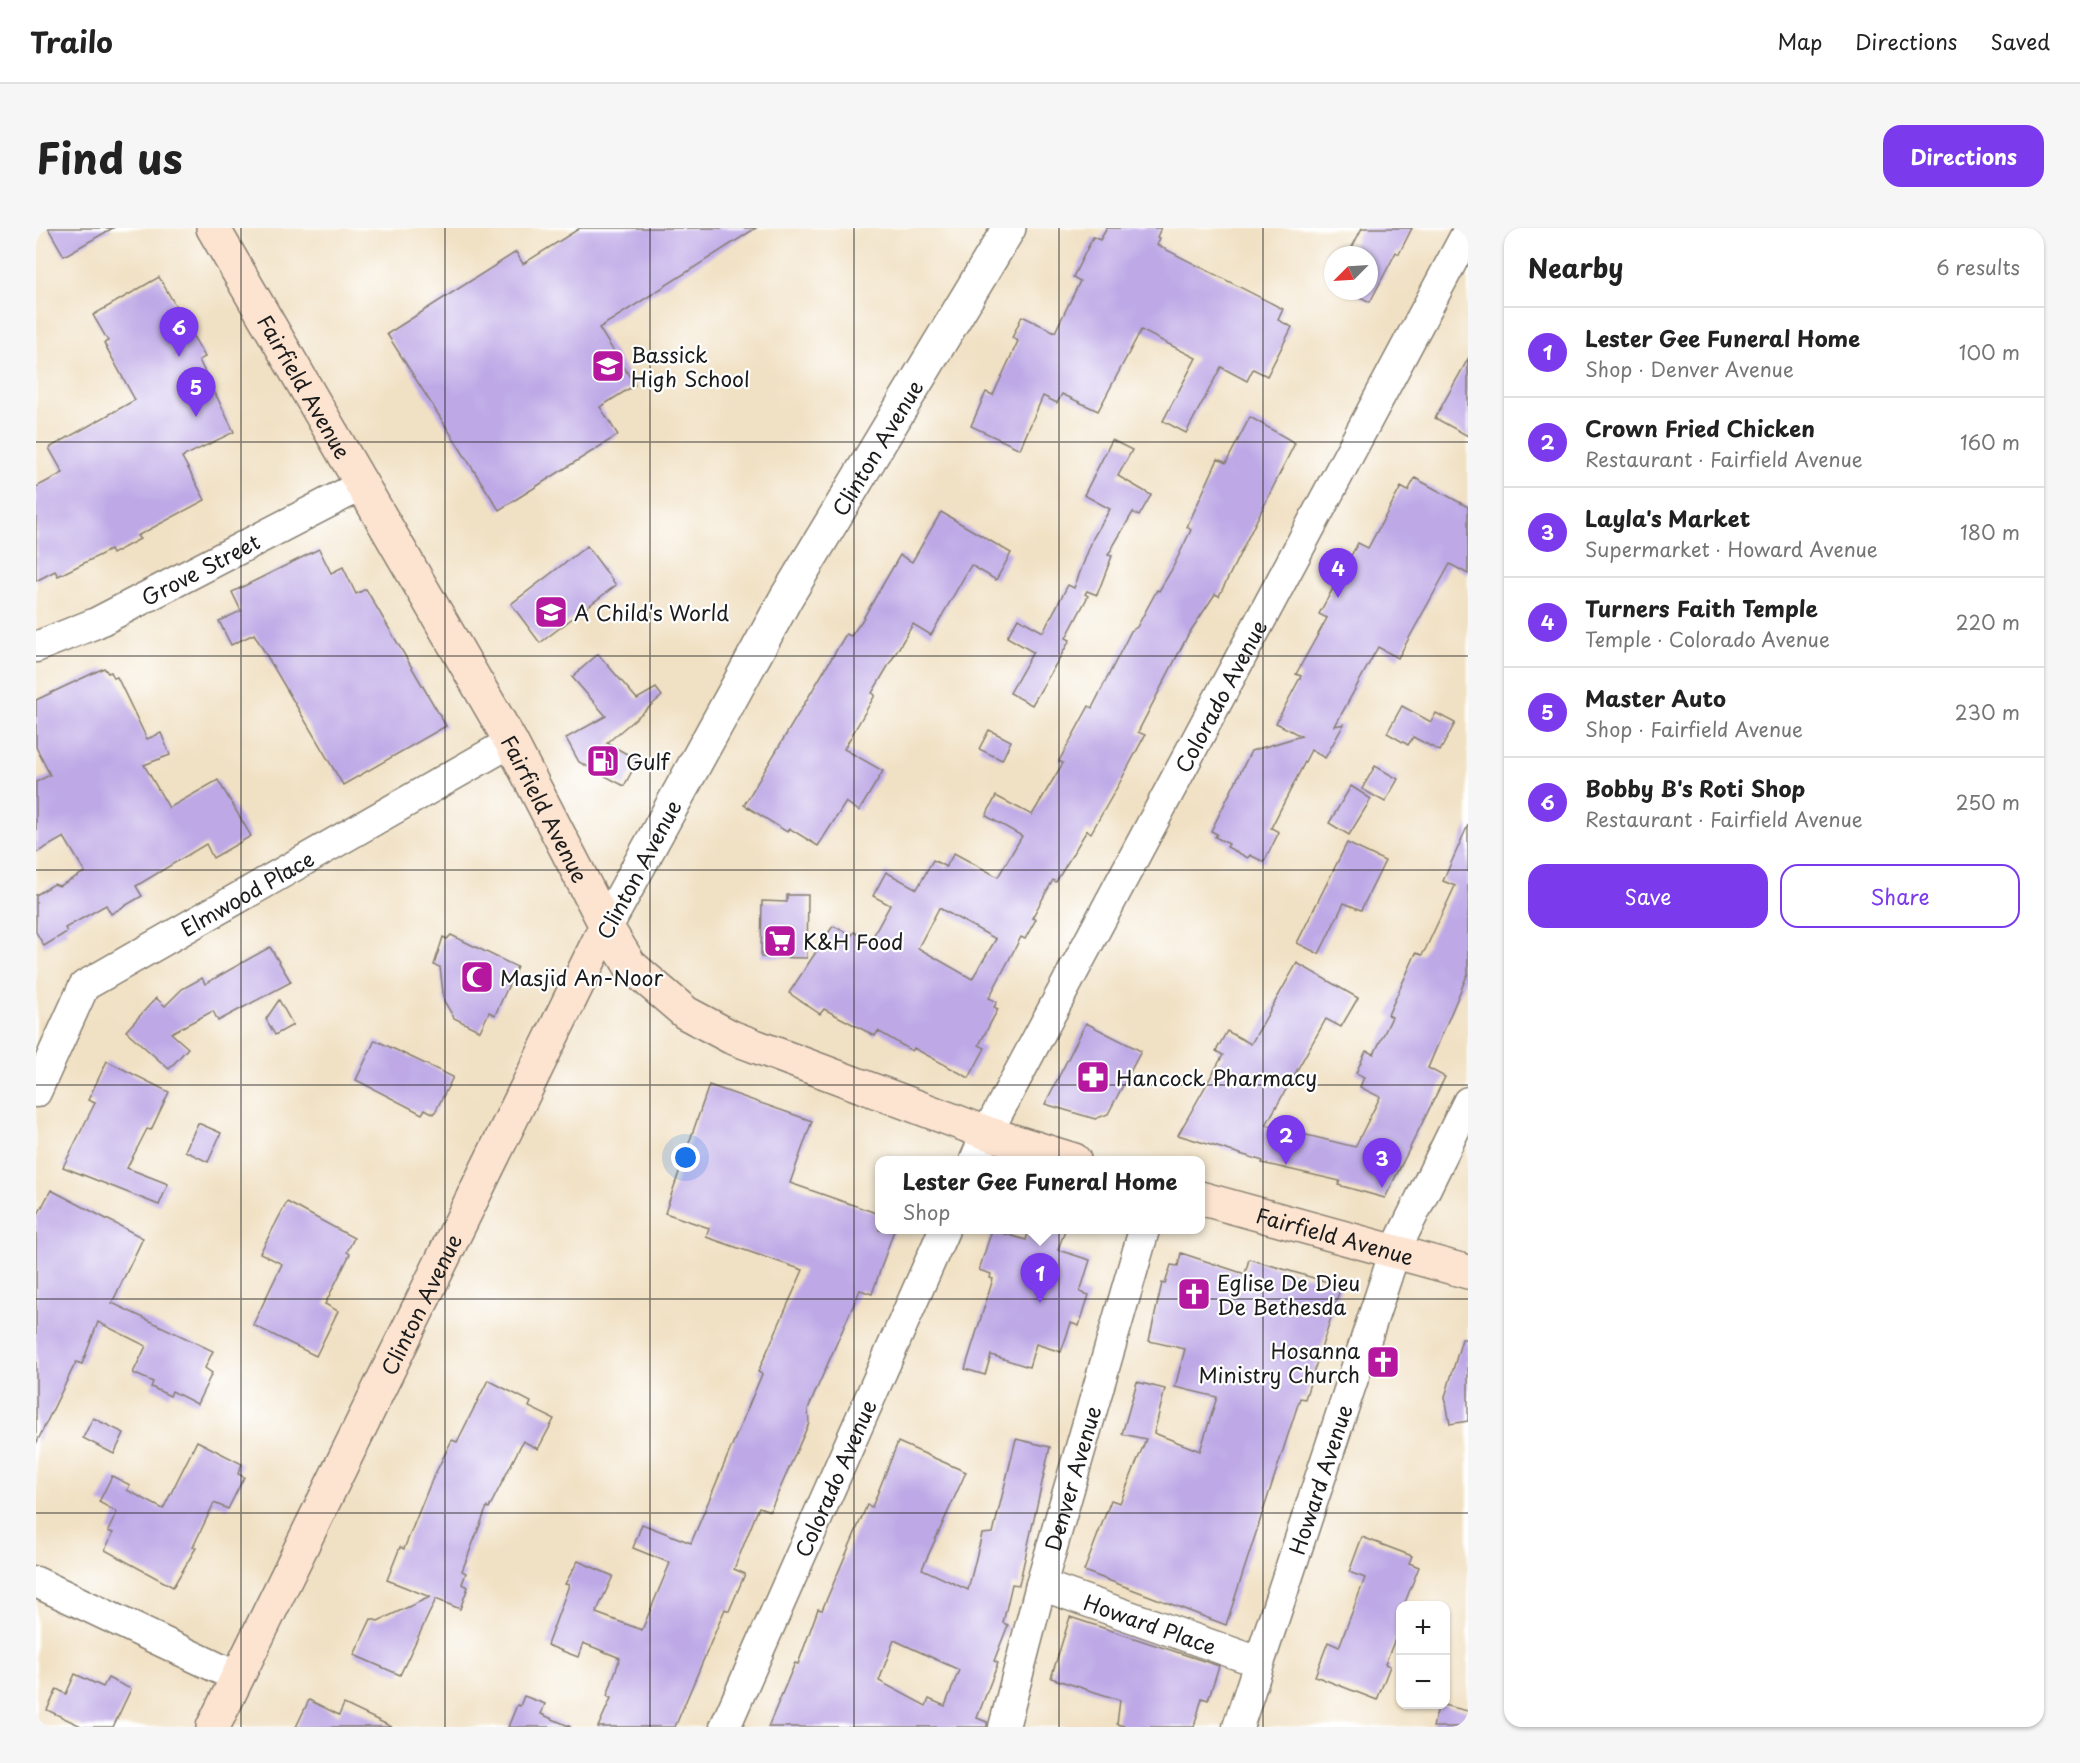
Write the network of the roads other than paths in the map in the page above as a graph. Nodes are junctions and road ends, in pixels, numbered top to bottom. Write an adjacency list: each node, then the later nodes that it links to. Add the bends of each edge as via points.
1 (213, 228): 4 (main road, Fairfield Avenue)
2 (1009, 228): 7 (street, Clinton Avenue, via 786,598)
3 (1468, 231): 10 (street, Colorado Avenue)
4 (362, 485): 5 (street, Grove Street, via 96,623); 6 (main road, Fairfield Avenue)
5 (36, 647)
6 (511, 742): 7 (main road, Fairfield Avenue); 8 (street, Elmwood Place, via 84,986)
7 (606, 926): 10 (main road, Fairfield Avenue, via 630,965 686,1013 731,1037); 20 (main road, Clinton Avenue)
8 (36, 1092)
9 (1468, 1102): 15 (street, Howard Avenue)
10 (981, 1147): 11 (main road, Fairfield Avenue)
11 (1041, 1156)
12 (1205, 1199): 15 (main road, Fairfield Avenue)
13 (942, 1234): 22 (street, Colorado Avenue)
14 (1143, 1234): 18 (street, Denver Avenue)
15 (1395, 1251): 16 (main road, Fairfield Avenue); 19 (street, Howard Avenue)
16 (1468, 1272)
17 (36, 1582): 20 (street)
18 (1041, 1585): 19 (street, Howard Place); 23 (street, Denver Avenue)
19 (1259, 1662): 24 (street, Howard Avenue)
20 (237, 1677): 21 (main road, Clinton Avenue)
21 (213, 1727)
22 (725, 1727)
23 (1004, 1727)
24 (1238, 1727)

